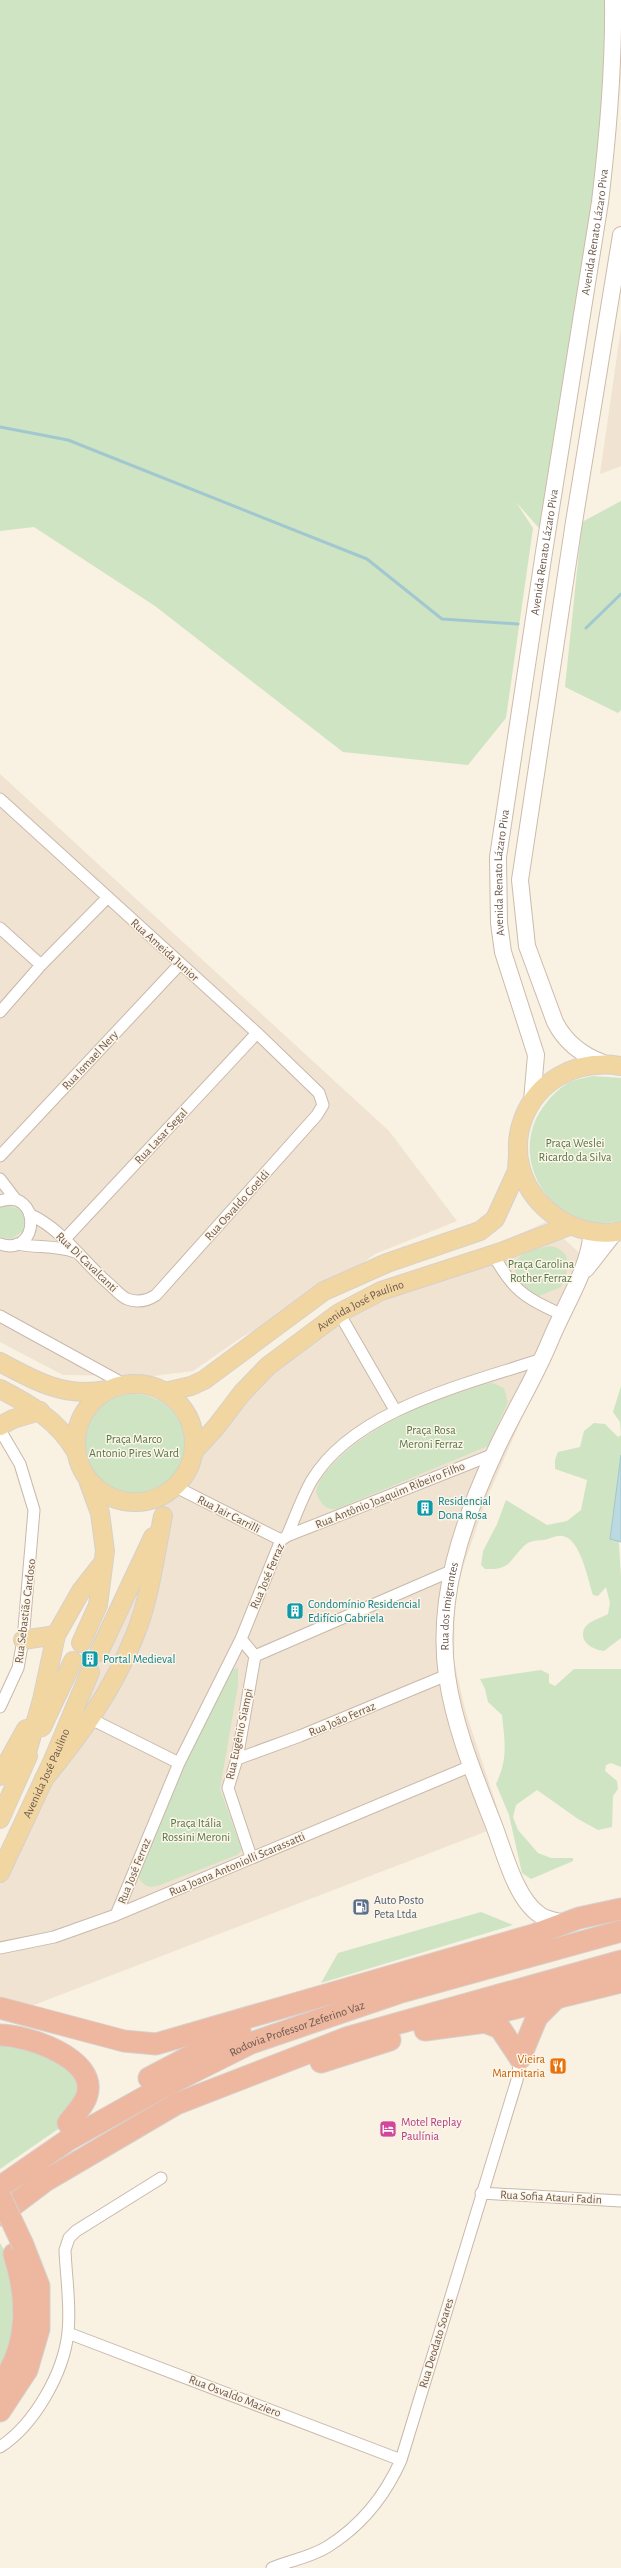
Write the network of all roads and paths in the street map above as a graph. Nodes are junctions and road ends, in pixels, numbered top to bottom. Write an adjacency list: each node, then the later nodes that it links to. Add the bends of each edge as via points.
1 (613, 0): 12 (main road, Avenida Renato Lázaro Piva, via 607,146 600,202 498,857 499,923 503,952 536,1055)
2 (621, 234): 10 (main road, Avenida Renato Lázaro Piva, via 520,880 526,946 555,1022 560,1032 576,1049)
3 (0, 799): 4 (street, Rua Ameida Junior)
4 (107, 898): 6 (street, Rua Ameida Junior); 7 (street)
5 (0, 928): 7 (street)
6 (180, 964): 9 (street, Rua Ameida Junior); 15 (street, Rua Ismael Nery)
7 (41, 965): 8 (street)
8 (0, 1012)
9 (257, 1033): 13 (street, Rua Ameida Junior, via 320,1093); 23 (street, Rua Lasar Segal)
10 (602, 1063): 11 (main road); 12 (main road, via 582,1065 562,1073 545,1085)
11 (621, 1066)
12 (532, 1100): 14 (main road, via 520,1126)
13 (323, 1105): 29 (street, Rua Osvaldo Goeldi, via 317,1115 156,1295)
14 (518, 1154): 20 (main road, via 526,1184 543,1209); 38 (main road, via 517,1171 495,1219 480,1231 387,1263 324,1291 204,1380)
15 (0, 1156)
16 (0, 1178): 17 (street)
17 (16, 1200): 18 (street); 19 (street, Rua Di Cavalcanti, via 28,1209)
18 (0, 1201)
19 (31, 1215): 23 (street, Rua Di Cavalcanti, via 44,1221); 25 (street, via 31,1229 23,1241)
20 (569, 1226): 21 (main road); 27 (main road, Avenida José Paulino)
21 (592, 1231): 22 (main road); 28 (main road, Rua dos Imigrantes)
22 (618, 1231): 28 (main road, Rua dos Imigrantes)
23 (65, 1239): 26 (street, Rua Di Cavalcanti)
24 (0, 1244): 25 (street)
25 (17, 1244): 26 (street, via 29,1247 60,1247)
26 (77, 1253): 29 (street, Rua Di Cavalcanti, via 125,1298 135,1301)
27 (493, 1254): 30 (main road, Avenida José Paulino, via 381,1291); 31 (street, via 507,1278 520,1293)
28 (580, 1276): 31 (main road, Rua dos Imigrantes)
29 (146, 1300)
30 (339, 1312): 40 (street); 44 (main road, Avenida José Paulino, via 268,1366)
31 (561, 1314): 33 (main road, Rua dos Imigrantes)
32 (0, 1316): 35 (street)
33 (542, 1359): 40 (street, Rua José Ferraz); 45 (main road, Rua dos Imigrantes)
34 (0, 1362): 37 (main road, via 58,1390 90,1393)
35 (124, 1384): 37 (main road); 38 (main road, via 145,1384)
36 (0, 1389): 39 (main road)
37 (107, 1390): 43 (main road, via 93,1401 82,1415 76,1432)
38 (165, 1392): 44 (main road, via 182,1407 193,1428)
39 (40, 1410): 41 (main road); 43 (main road, via 62,1430)
40 (395, 1410): 49 (street, Rua José Ferraz, via 342,1446 326,1462 312,1480)
41 (0, 1426)
42 (0, 1430): 54 (street, Rua Sebastião Cardoso, via 20,1464 34,1510)
43 (76, 1450): 46 (main road)
44 (194, 1451): 47 (main road, via 188,1471)
45 (494, 1454): 49 (street, Rua Antônio Joaquim Ribeiro Filho); 51 (main road, Rua dos Imigrantes, via 464,1527)
46 (87, 1479): 47 (main road, via 106,1496 128,1503 152,1501); 50 (main road, via 100,1513 105,1551)
47 (174, 1489): 48 (main road); 49 (street, Rua Jair Carrilli)
48 (164, 1516): 56 (main road); 63 (main road, via 135,1634)
49 (284, 1538): 53 (street, Rua José Ferraz)
50 (103, 1563): 52 (main road, via 82,1591); 55 (main road, via 98,1605)
51 (452, 1571): 57 (street); 60 (main road, Rua dos Imigrantes, via 444,1627)
52 (56, 1634): 54 (main road); 61 (main road)
53 (241, 1639): 57 (street); 65 (street, Rua José Ferraz)
54 (23, 1640): 62 (street, Rua Sebastião Cardoso, via 18,1668)
55 (81, 1643)
56 (99, 1652)
57 (255, 1656): 64 (street, Rua Eugênio Siampi)
58 (73, 1661): 66 (main road, Avenida José Paulino)
59 (90, 1672): 69 (main road, Avenida José Paulino)
60 (447, 1675): 64 (street, Rua João Ferraz, via 300,1736); 67 (main road, Rua dos Imigrantes)
61 (42, 1700): 66 (main road); 68 (main road)
62 (0, 1707)
63 (91, 1719): 65 (street); 69 (main road)
64 (237, 1759): 71 (street, Rua Eugênio Siampi, via 228,1788)
65 (178, 1763): 74 (street, Rua José Ferraz)
66 (23, 1766): 70 (main road, Avenida José Paulino)
67 (471, 1766): 71 (street, Rua Joana Antoniolli Scarassatti); 75 (main road, Rua dos Imigrantes, via 523,1900 541,1916)
68 (0, 1776)
69 (44, 1778): 72 (main road, Avenida José Paulino)
70 (0, 1819)
71 (251, 1857): 74 (street, Rua Joana Antoniolli Scarassatti)
72 (0, 1873)
73 (621, 1909): 75 (highway)
74 (116, 1915): 77 (street, Rua Joana Antoniolli Scarassatti, via 54,1937)
75 (566, 1924): 82 (highway)
76 (621, 1931): 89 (highway, Rodovia Professor Zeferino Vaz, via 398,1993 251,2043 161,2088 68,2140)
77 (0, 1948)
78 (621, 1961): 93 (highway, via 349,2038 176,2104 45,2181)
79 (621, 1982): 80 (highway)
80 (555, 1999): 83 (highway); 85 (highway, via 537,2017)
81 (0, 2008): 82 (highway, via 124,2040 156,2044)
82 (275, 2011): 86 (highway)
83 (425, 2030): 85 (highway, via 485,2022 500,2028); 95 (highway, via 318,2063 203,2106 62,2187)
84 (0, 2035): 86 (highway, via 26,2038 69,2056 80,2067 87,2083 88,2095)
85 (520, 2058): 90 (street, Rua Deodato Soares, via 517,2080)
86 (68, 2123): 87 (highway)
87 (0, 2172)
88 (161, 2178): 97 (street, via 91,2220 69,2238 65,2250)
89 (0, 2187)
90 (481, 2193): 92 (street, Rua Sofia Atauri Fadin); 101 (street, Rua Deodato Soares)
91 (0, 2196): 96 (highway, bridge)
92 (621, 2201)
93 (0, 2214)
94 (0, 2225): 96 (highway)
95 (0, 2231)
96 (19, 2249): 98 (highway, via 24,2326 17,2353); 99 (highway, via 40,2286 39,2329 28,2370)
97 (68, 2333): 100 (street, via 48,2392 14,2438); 101 (street, Rua Osvaldo Maziero)
98 (0, 2384)
99 (0, 2411)
100 (0, 2447)
101 (401, 2460): 102 (street, Rua Deodato Soares, via 389,2486 365,2517 326,2548)
102 (272, 2568)

